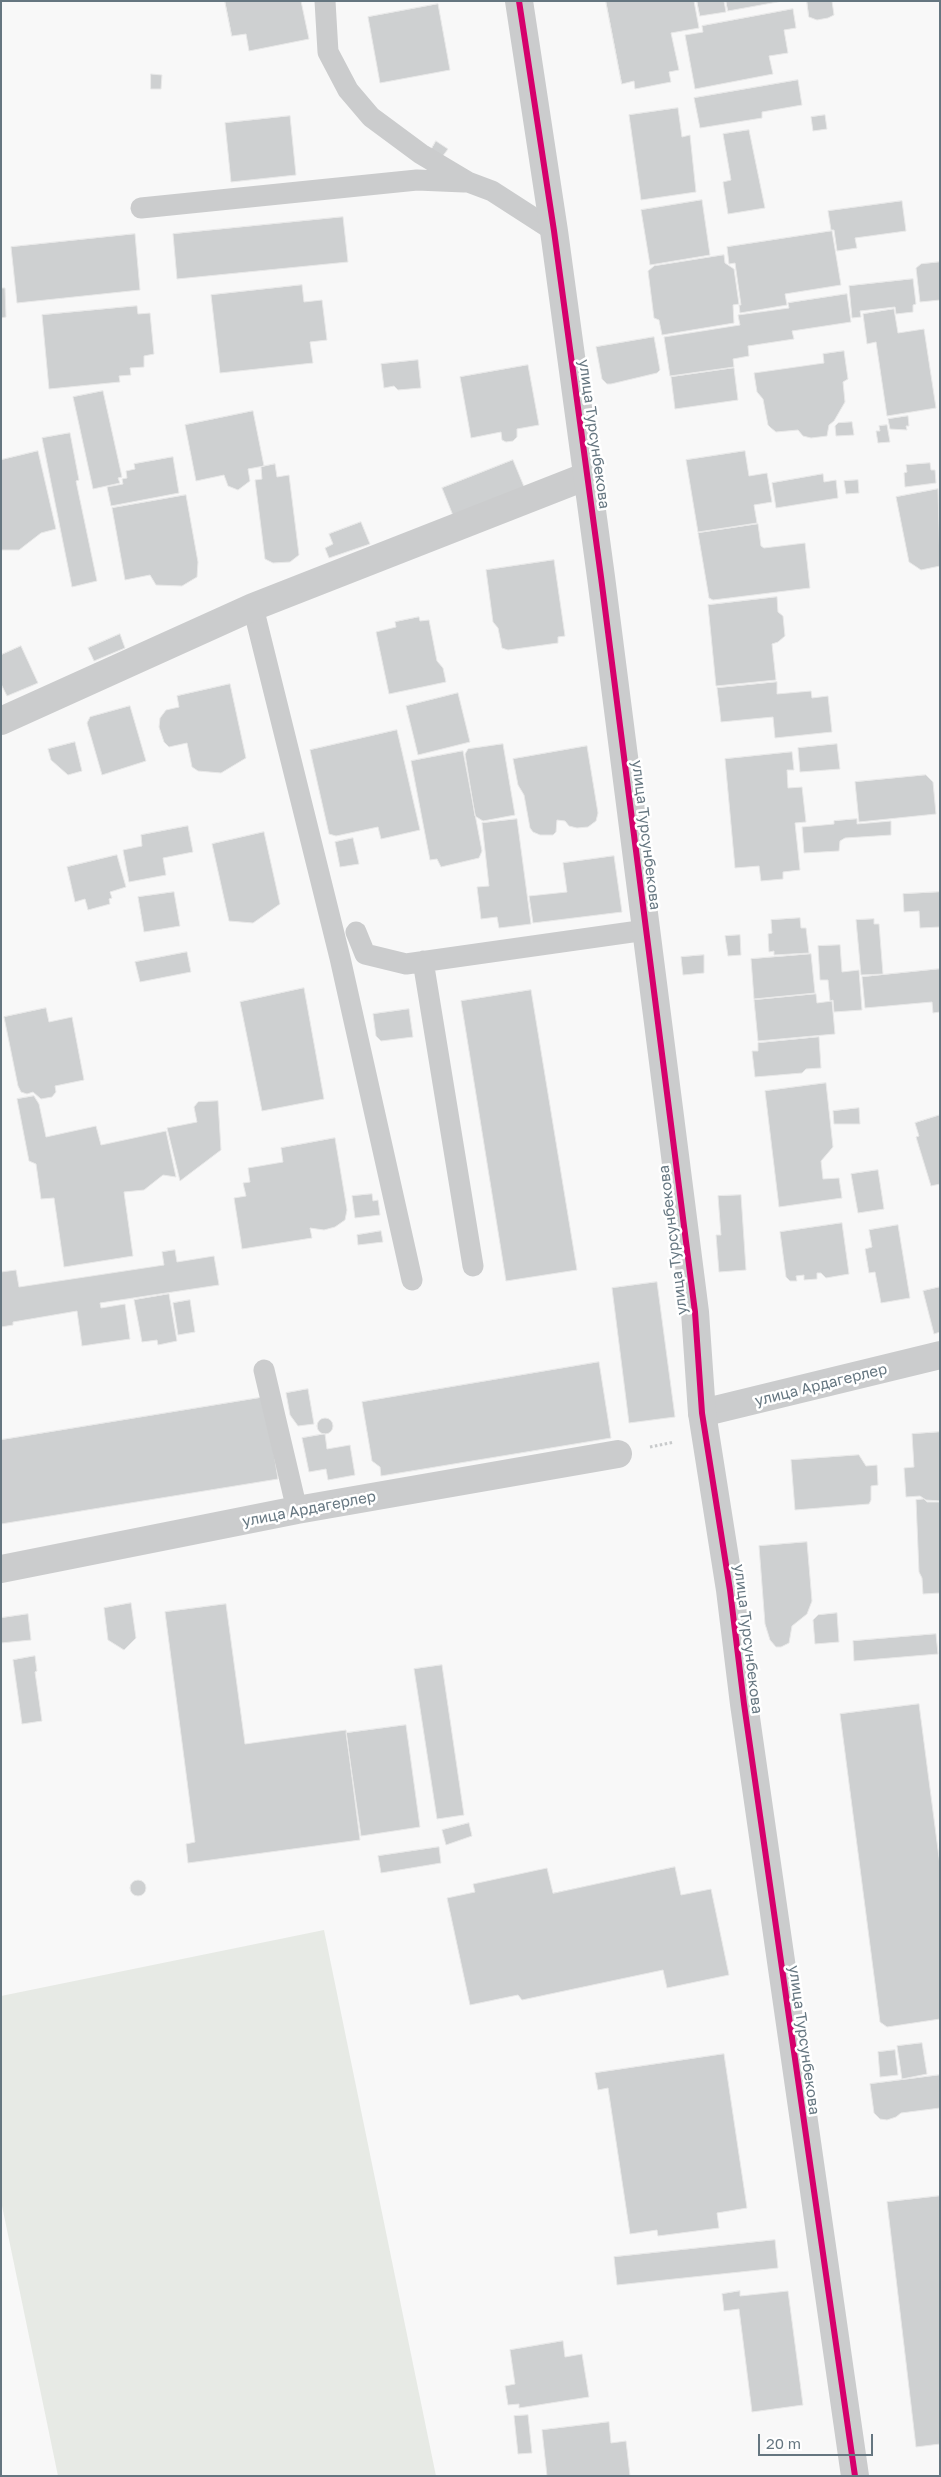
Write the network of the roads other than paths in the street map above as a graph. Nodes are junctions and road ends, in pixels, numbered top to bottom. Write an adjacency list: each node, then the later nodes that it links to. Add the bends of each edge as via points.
1 (325, 1): 3 (lane, via 328,52 348,90 371,117 420,154)
2 (519, 1): 5 (street, улица Турсунбекова)
3 (468, 182): 4 (lane, via 417,180); 5 (lane, via 492,192)
4 (141, 208)
5 (554, 231): 6 (street, улица Турсунбекова)
6 (587, 476): 7 (street); 9 (street, улица Турсунбекова)
7 (253, 607): 8 (street); 13 (lane, via 340,958)
8 (1, 721)
9 (646, 930): 11 (lane); 16 (street, улица Турсунбекова, via 695,1312)
10 (356, 932): 11 (lane, via 365,954 406,964)
11 (423, 961): 12 (lane)
12 (473, 1266)
13 (412, 1280)
14 (940, 1355): 16 (street, улица Ардагерлер)
15 (264, 1370): 18 (lane)
16 (704, 1424): 20 (street, улица Турсунбекова)
17 (618, 1454): 18 (street, улица Ардагерлер)
18 (297, 1510): 19 (street, улица Ардагерлер)
19 (1, 1569)
20 (854, 2476)

